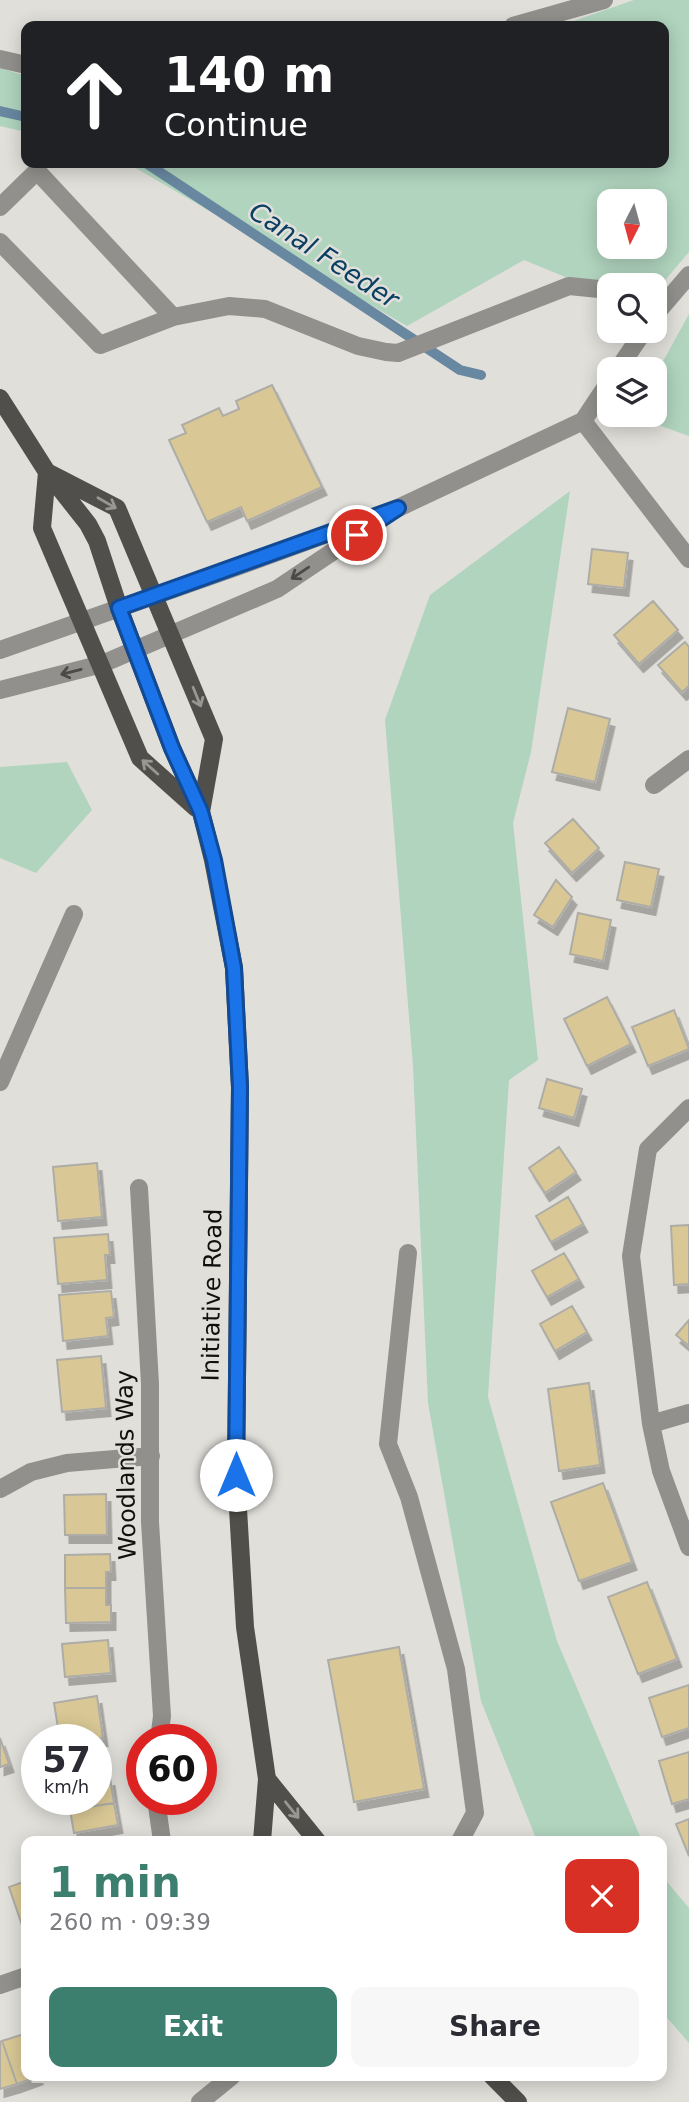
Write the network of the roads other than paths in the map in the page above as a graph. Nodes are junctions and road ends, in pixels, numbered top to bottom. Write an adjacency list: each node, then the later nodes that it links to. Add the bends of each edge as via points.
1 (604, 0): 2 (street)
2 (530, 21)
3 (0, 59): 4 (street)
4 (21, 64)
5 (0, 207): 10 (street, via 37,171)
6 (0, 242): 10 (street, via 100,345)
7 (689, 275): 9 (street)
8 (597, 289): 10 (street, via 569,286 398,353 358,346 265,309 229,306)
9 (667, 301)
10 (173, 317)
11 (0, 398): 14 (main road)
12 (597, 400): 13 (street)
13 (583, 421): 15 (street); 16 (street)
14 (47, 472): 17 (main road, Initiative Road, one-way to 17, via 117,508); 18 (main road, via 88,524); 19 (main road, via 42,528)
15 (398, 508): 17 (street); 20 (street, one-way to 20, via 277,589)
16 (689, 559)
17 (154, 596): 18 (street); 20 (main road, Initiative Road)
18 (119, 608): 19 (street); 21 (main road)
19 (82, 621): 22 (street); 23 (main road)
20 (171, 634): 21 (street); 27 (main road, Initiative Road, one-way to 27, via 214,739)
21 (136, 649): 23 (street); 27 (main road)
22 (0, 650)
23 (102, 664): 24 (street, one-way to 24); 27 (main road, one-way to 23, via 140,758)
24 (0, 690)
25 (689, 759): 26 (street)
26 (654, 785)
27 (201, 812): 39 (main road, Initiative Road, via 234,968 240,1087 236,1475 245,1627)
28 (74, 914): 29 (street)
29 (0, 1082)
30 (689, 1108): 34 (street, via 648,1149 631,1256)
31 (139, 1188): 35 (street, Woodlands Way)
32 (408, 1253): 44 (street, via 388,1444 409,1497 456,1669 475,1813)
33 (689, 1413): 34 (street)
34 (651, 1424): 37 (street, via 661,1471)
35 (150, 1456): 36 (street, via 67,1463 31,1472); 38 (street, Woodlands Way)
36 (0, 1489)
37 (689, 1547)
38 (161, 1724)
39 (267, 1779): 42 (main road, Initiative Road); 43 (main road, one-way to 43)
40 (158, 1815): 41 (street)
41 (161, 1836)
42 (262, 1836)
43 (313, 1836)
44 (463, 1836)
45 (21, 1978): 46 (street)
46 (0, 1985)
47 (226, 2081): 49 (street)
48 (497, 2081): 50 (main road)
49 (200, 2102)
50 (518, 2102)

